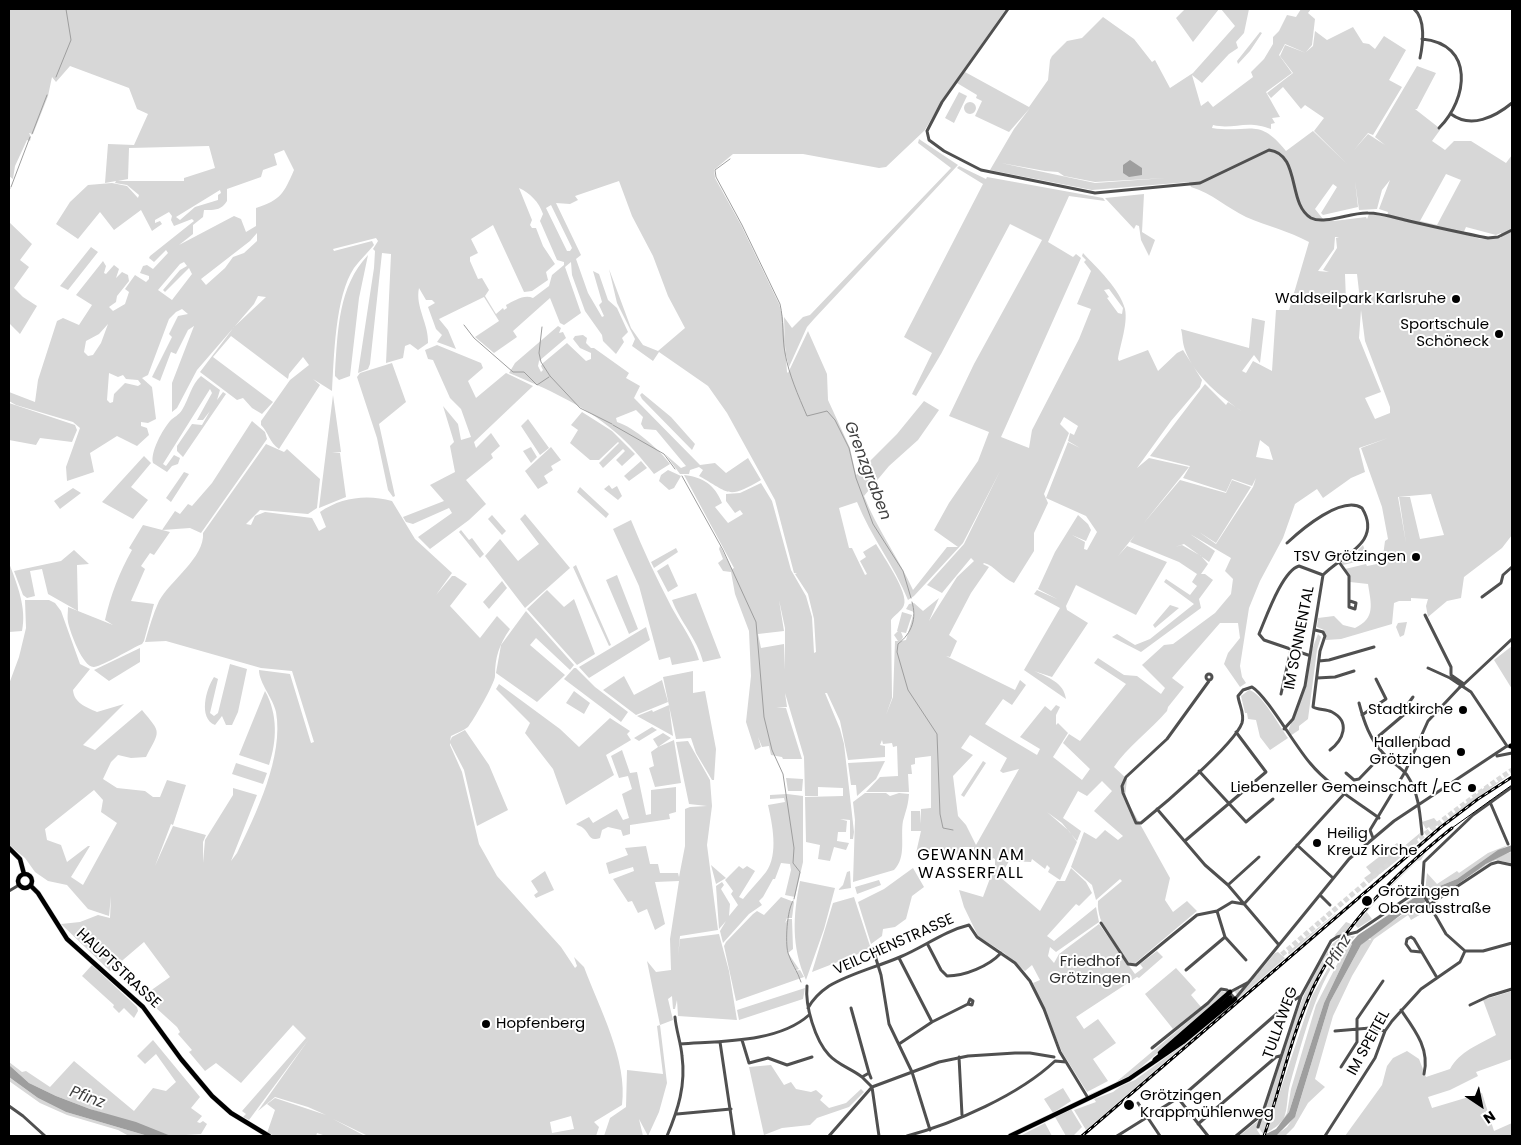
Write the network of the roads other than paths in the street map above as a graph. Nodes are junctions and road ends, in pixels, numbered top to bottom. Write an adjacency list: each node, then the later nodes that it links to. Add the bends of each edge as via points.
1 (1008, 9): 8 (street, via 937,109 926,131 929,140 944,151 981,170 1088,192 1108,192 1200,183 1260,153 1274,151 1287,162 1302,208 1316,220 1367,212 1488,238)
2 (1414, 9): 3 (street, via 1420,15)
3 (1422, 39): 4 (street); 6 (street, via 1443,43 1459,61 1460,92)
4 (1420, 58)
5 (1512, 103): 6 (street, via 1490,117 1473,122)
6 (1451, 114): 7 (street)
7 (1439, 128)
8 (1512, 230)
9 (1287, 543): 10 (street, via 1344,505 1358,505 1368,520 1367,534 1360,546)
10 (1339, 562): 12 (street); 14 (street, via 1348,576)
11 (1512, 567): 13 (street, via 1503,575 1501,583)
12 (1323, 576): 16 (street, IM SONNENTAL); 19 (street, via 1296,567 1269,610 1259,636)
13 (1482, 597)
14 (1350, 601)
15 (1425, 616): 24 (street, via 1451,667)
16 (1315, 630): 20 (street, IM SONNENTAL); 21 (street, via 1325,636)
17 (1512, 639): 28 (street)
18 (1374, 647): 21 (street)
19 (1291, 649): 20 (street); 29 (street)
20 (1308, 655): 33 (street, IM SONNENTAL, via 1305,686 1293,719)
21 (1319, 661): 25 (street)
22 (1428, 668): 24 (street)
23 (1354, 671): 25 (street)
24 (1450, 676): 28 (street); 36 (street, via 1471,692)
25 (1317, 678): 37 (street, via 1313,706 1336,715 1344,730 1339,743)
26 (1376, 679): 32 (street, via 1386,699)
27 (1208, 681): 48 (street, via 1167,739 1129,772 1123,782 1123,794 1138,824)
28 (1462, 685): 40 (street, via 1428,721)
29 (1281, 694)
30 (1413, 697): 35 (street, via 1405,708 1408,712)
31 (1359, 703): 32 (street)
32 (1362, 715): 35 (street, via 1364,725)
33 (1284, 729): 34 (street, via 1252,687 1238,696 1243,717); 43 (street, via 1319,774)
34 (1236, 732): 39 (street); 46 (street, via 1266,772)
35 (1374, 740): 38 (street)
36 (1510, 749): 47 (street)
37 (1330, 750)
38 (1384, 754): 40 (street); 41 (street, via 1359,779 1354,780)
39 (1199, 771): 46 (street); 48 (street)
40 (1405, 772): 47 (street); 49 (street)
41 (1346, 773)
42 (1512, 787): 45 (street)
43 (1345, 793): 49 (street); 54 (street)
44 (1273, 799): 46 (street, via 1246,822)
45 (1490, 802): 53 (street); 63 (street, via 1426,859)
46 (1230, 804): 52 (street)
47 (1419, 804): 50 (street); 51 (street)
48 (1157, 809): 52 (street)
49 (1379, 818): 51 (street, via 1370,830)
50 (1422, 834)
51 (1373, 838): 59 (street, via 1354,853)
52 (1186, 840): 61 (street, via 1205,865)
53 (1508, 844)
54 (1297, 845): 59 (street); 66 (street)
55 (9, 848): 58 (main road, HAUPTSTRASSE, via 20,859)
56 (1259, 857): 61 (street)
57 (1512, 865): 67 (street, via 1491,864)
58 (24, 874): 60 (main road, via 19,878); 62 (main road, HAUPTSTRASSE, via 32,878)
59 (1333, 878): 65 (street)
60 (19, 885): 62 (main road, via 24,888); 64 (street)
61 (1228, 885): 66 (street)
62 (31, 886): 135 (main road, HAUPTSTRASSE, via 68,939 143,1006 212,1096 231,1113)
63 (1422, 890): 67 (street); 89 (street, TULLAWEG, via 1360,931 1337,937 1331,942)
64 (9, 891)
65 (1320, 895): 68 (street); 74 (street)
66 (1244, 904): 69 (street, via 1232,902); 74 (street)
67 (1428, 904): 76 (street, via 1446,934)
68 (1330, 905)
69 (1217, 911): 70 (street, via 1197,916 1134,965 1126,961); 71 (street)
70 (1101, 923)
71 (1225, 937): 80 (street); 82 (street)
72 (928, 944): 78 (street, VEILCHENSTRASSE, via 951,930 969,925 977,937); 78 (street, via 947,976 972,970); 79 (street, VEILCHENSTRASSE)
73 (1512, 944): 76 (street, via 1483,951)
74 (1279, 945): 85 (street)
75 (872, 949): 81 (street)
76 (1465, 951): 83 (street, IM SPEITEL, via 1460,962)
77 (1421, 952): 77 (street, via 1412,938 1407,939 1411,951); 83 (street)
78 (1001, 953): 108 (street, via 1020,968 1033,986)
79 (899, 958): 81 (street, VEILCHENSTRASSE); 99 (street)
80 (1246, 960)
81 (878, 966): 91 (street, VEILCHENSTRASSE, via 836,983); 106 (street, via 889,1024)
82 (1186, 970)
83 (1436, 976): 96 (street, IM SPEITEL)
84 (1383, 981): 100 (street, via 1357,1020)
85 (1249, 982): 90 (street); 90 (street)
86 (807, 986): 88 (street)
87 (1512, 990): 93 (street, via 1489,996)
88 (806, 991): 91 (street); 94 (street)
89 (1301, 996): 109 (street, TULLAWEG); 123 (street)
90 (1232, 997): 107 (street, via 1224,988 1218,991 1208,1003); 113 (highway)
91 (814, 998): 94 (street, VEILCHENSTRASSE)
92 (968, 1004): 99 (street)
93 (1470, 1006)
94 (808, 1008): 97 (street)
95 (851, 1008): 116 (street)
96 (1401, 1010): 102 (street, IM SPEITEL); 118 (street, via 1425,1052)
97 (808, 1015): 103 (street, via 794,1026); 119 (street, via 828,1055)
98 (675, 1017): 105 (street)
99 (932, 1022): 106 (street)
100 (1357, 1028): 101 (street); 102 (street); 115 (street, via 1357,1042)
101 (1335, 1031)
102 (1385, 1031): 146 (street, IM SPEITEL, via 1375,1058)
103 (742, 1040): 104 (street); 110 (street, via 748,1062 774,1058 787,1065)
104 (720, 1042): 105 (street); 126 (street)
105 (680, 1044): 127 (street, via 683,1068)
106 (898, 1044): 117 (street)
107 (1152, 1048)
108 (1060, 1052): 112 (street); 114 (street)
109 (1280, 1056): 129 (street, TULLAWEG); 131 (street)
110 (812, 1057)
111 (959, 1057): 112 (street, via 1030,1053); 117 (street); 128 (street)
112 (1054, 1059): 114 (street); 128 (street, via 1010,1092)
113 (1155, 1060): 122 (main road, via 1124,1082)
114 (1066, 1062): 122 (street)
115 (1341, 1067)
116 (869, 1072): 119 (street); 120 (street)
117 (912, 1072): 121 (street); 133 (street)
118 (1424, 1074)
119 (862, 1077): 121 (street)
120 (871, 1078)
121 (872, 1087): 138 (street); 139 (street)
122 (1088, 1098): 141 (main road)
123 (1178, 1098): 130 (street); 131 (street)
124 (1138, 1103): 130 (street)
125 (9, 1106): 134 (street)
126 (731, 1108): 127 (street); 137 (street)
127 (677, 1114): 136 (street)
128 (962, 1115): 133 (street)
129 (1261, 1116): 132 (street, TULLAWEG); 145 (street)
130 (1148, 1117): 142 (street); 143 (street)
131 (1198, 1124): 144 (street)
132 (1258, 1127)
133 (930, 1130): 140 (street)
134 (45, 1136)
135 (269, 1136)
136 (667, 1136)
137 (734, 1136)
138 (829, 1136)
139 (879, 1136)
140 (907, 1136)
141 (1010, 1136)
142 (1117, 1136)
143 (1160, 1136)
144 (1208, 1136)
145 (1236, 1136)
146 (1325, 1136)

